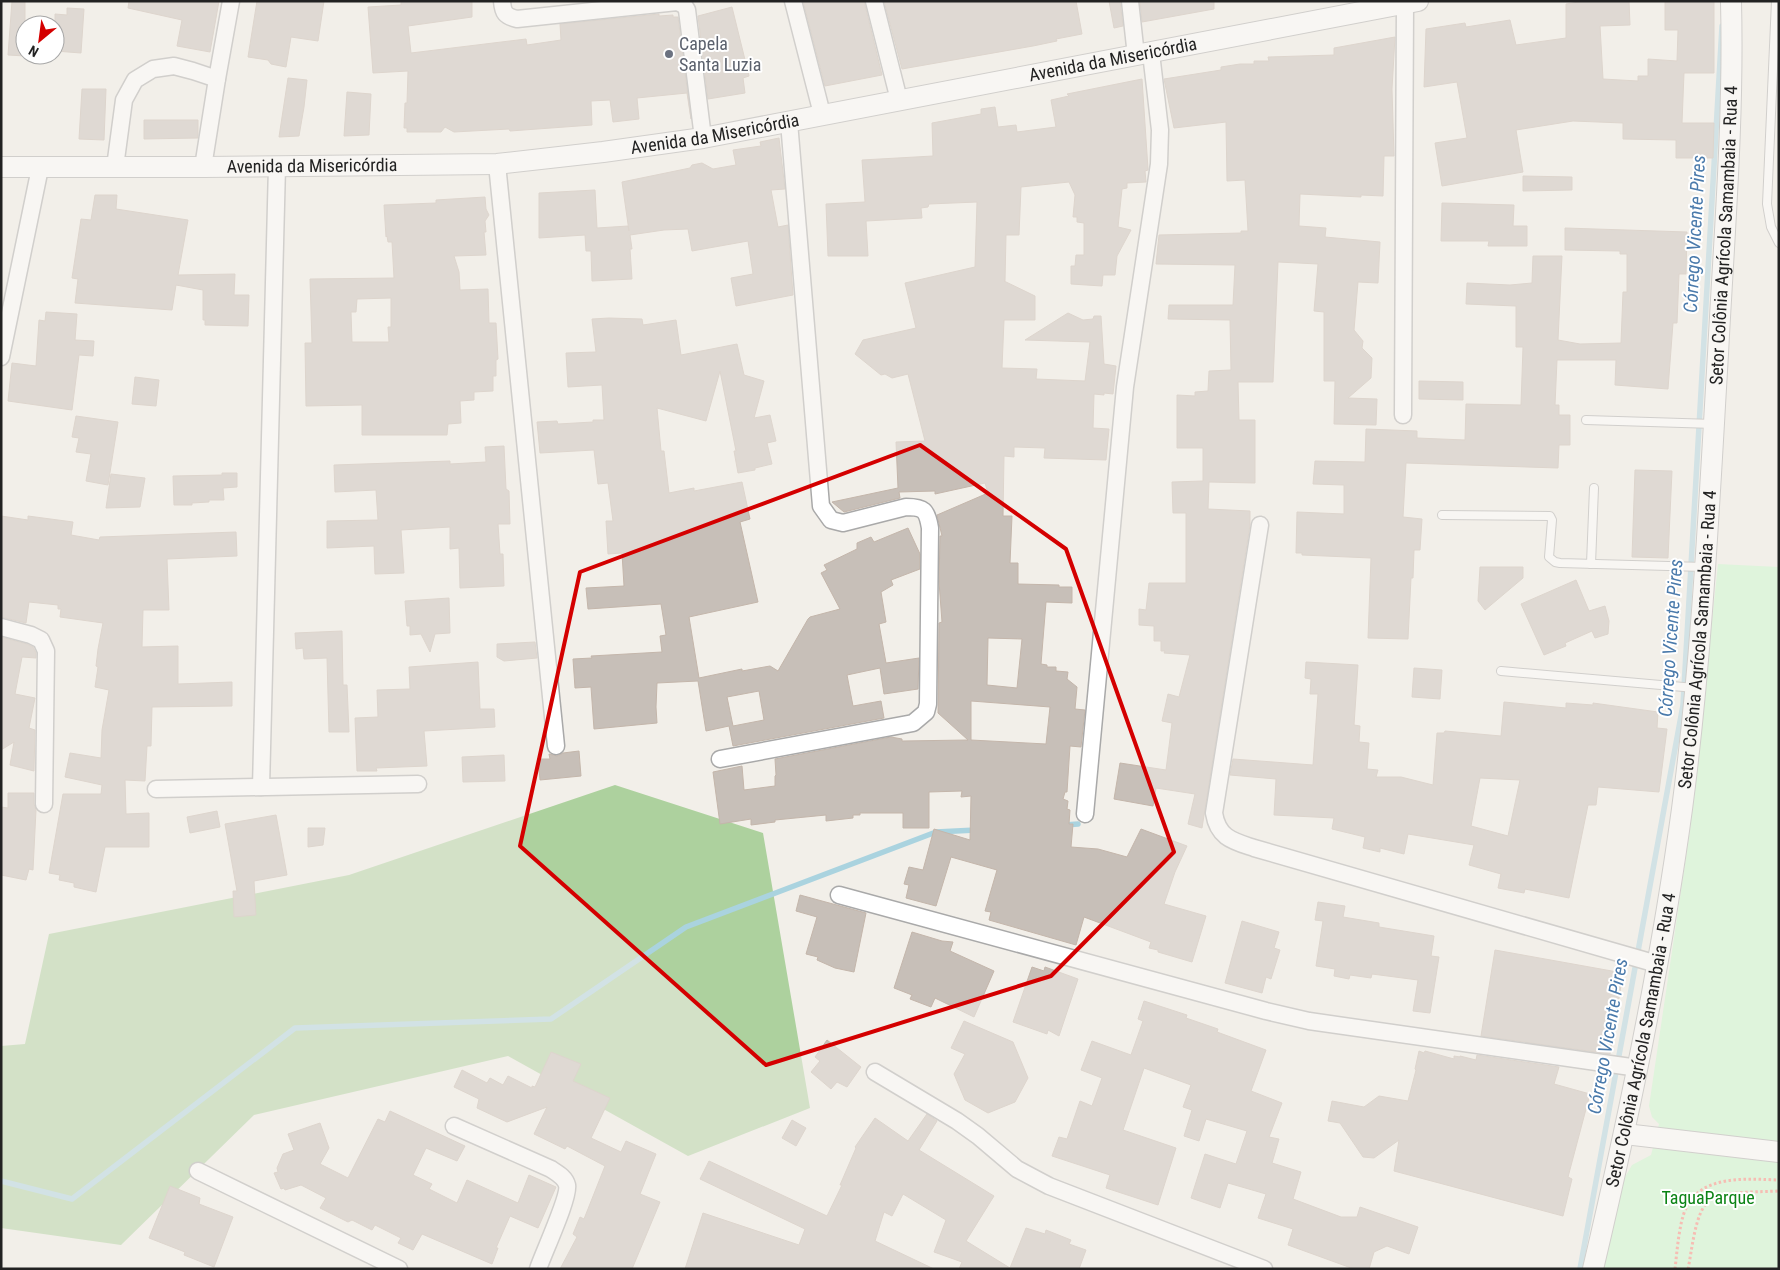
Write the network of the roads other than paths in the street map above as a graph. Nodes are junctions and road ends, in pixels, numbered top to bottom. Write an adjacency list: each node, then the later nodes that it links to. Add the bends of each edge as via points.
1 (231, 1): 11 (street)
2 (502, 1): 9 (street, via 507,17 517,19)
3 (792, 1): 13 (street)
4 (874, 1): 12 (street)
5 (1130, 1): 10 (street)
6 (1731, 1): 26 (street, Setor Colônia Agrícola Samambaia - Rua 4, via 1729,144)
7 (1776, 1): 22 (lane, via 1767,204 1771,227)
8 (1412, 2): 10 (street, Avenida da Misericórdia); 24 (street)
9 (616, 5): 15 (street, via 677,2 684,5)
10 (1144, 55): 12 (street, Avenida da Misericórdia); 41 (street, via 1160,130 1158,164 1125,387)
11 (217, 79): 19 (street, via 174,66 154,69 135,80 124,100); 20 (street)
12 (899, 100): 13 (street, Avenida da Misericórdia)
13 (822, 114): 14 (street, Avenida da Misericórdia)
14 (789, 122): 15 (street, Avenida da Misericórdia); 36 (street, via 821,506 831,520 843,523 906,507 916,507 926,513 930,528 928,704 926,712 913,723)
15 (703, 138): 16 (street, Avenida da Misericórdia)
16 (498, 164): 17 (street, Avenida da Misericórdia); 35 (street)
17 (276, 166): 20 (street, Avenida da Misericórdia); 38 (street)
18 (1, 167): 21 (street, Avenida da Misericórdia)
19 (116, 167): 20 (street, Avenida da Misericórdia); 21 (street, Avenida da Misericórdia)
20 (204, 167)
21 (40, 168): 23 (street)
22 (1779, 243)
23 (1, 358)
24 (1403, 415)
25 (1586, 420): 26 (lane)
26 (1714, 424): 31 (street, Setor Colônia Agrícola Samambaia - Rua 4)
27 (1594, 488): 30 (lane)
28 (1442, 515): 30 (lane, via 1550,516 1549,557 1560,563)
29 (1260, 525): 43 (street, via 1214,813 1215,823 1221,832 1231,840 1254,848)
30 (1591, 564): 31 (lane)
31 (1704, 567): 34 (street, Setor Colônia Agrícola Samambaia - Rua 4)
32 (1, 626): 40 (street, via 41,640 46,651)
33 (1501, 670): 34 (lane)
34 (1695, 688): 43 (street, Setor Colônia Agrícola Samambaia - Rua 4, via 1682,809)
35 (556, 746)
36 (720, 758)
37 (418, 784): 38 (street)
38 (261, 787): 39 (street)
39 (156, 789)
40 (44, 804)
41 (1085, 814)
42 (839, 896): 44 (street, via 1266,1012)
43 (1657, 964): 44 (street, Setor Colônia Agrícola Samambaia - Rua 4)
44 (1638, 1068): 47 (street, Setor Colônia Agrícola Samambaia - Rua 4)
45 (875, 1072): 52 (street, via 957,1121 1017,1169 1049,1186)
46 (454, 1126): 51 (street, via 551,1169 567,1182 564,1203)
47 (1625, 1134): 48 (street); 53 (street, Setor Colônia Agrícola Samambaia - Rua 4)
48 (1779, 1152)
49 (198, 1171): 50 (street)
50 (400, 1269)
51 (538, 1269)
52 (1264, 1269)
53 (1593, 1269)

